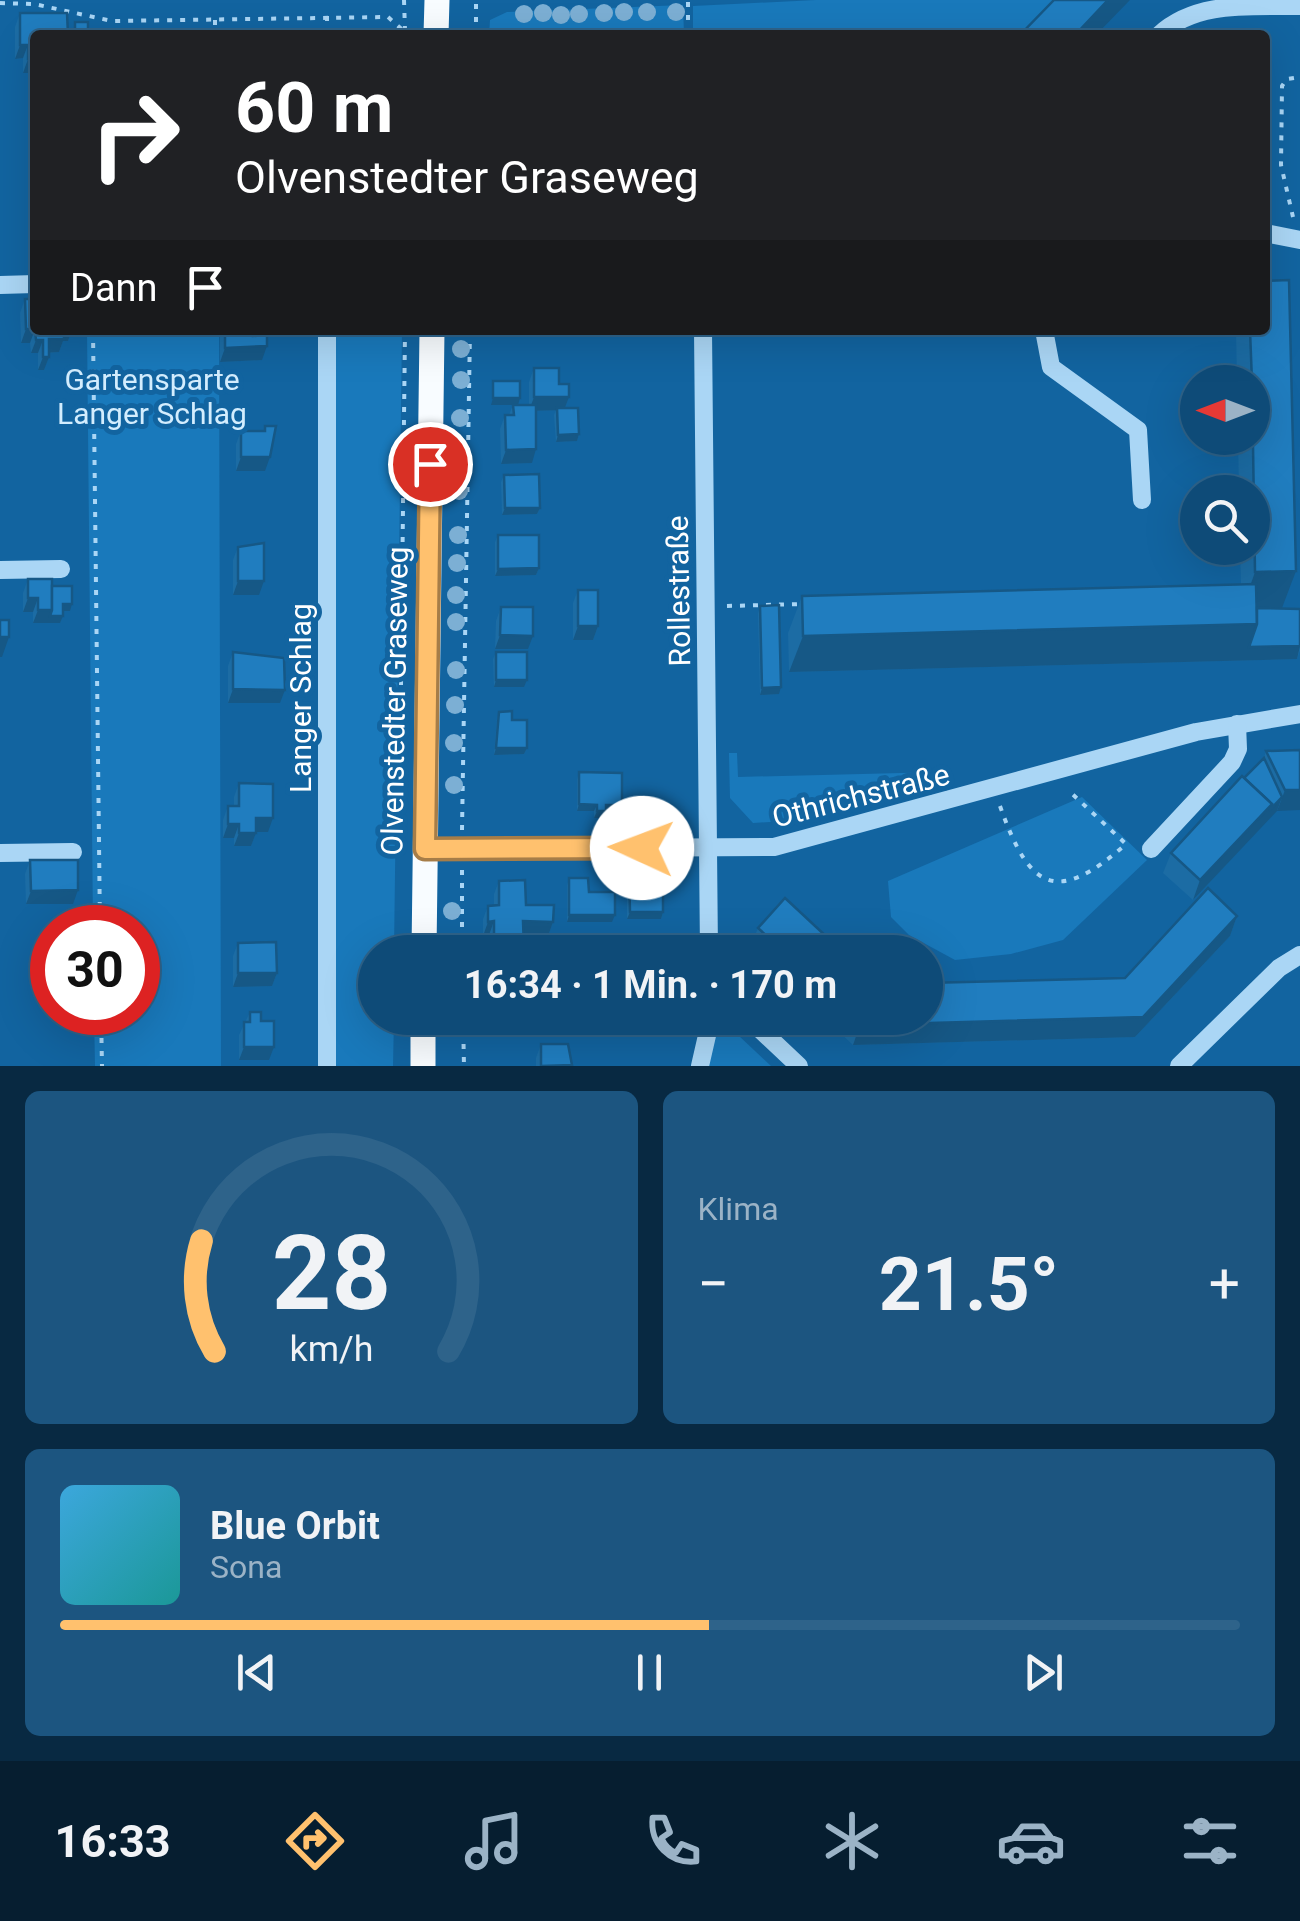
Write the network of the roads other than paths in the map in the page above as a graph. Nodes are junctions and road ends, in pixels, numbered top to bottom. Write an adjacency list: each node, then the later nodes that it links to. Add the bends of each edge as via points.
1 (437, 0): 3 (main road)
2 (1300, 6): 4 (street, via 1214,8)
3 (436, 30)
4 (1167, 30)
5 (1270, 234): 6 (street)
6 (1300, 240)
7 (30, 284): 8 (street)
8 (0, 285)
9 (327, 335): 29 (street, Langer Schlag)
10 (432, 335): 18 (main road, Olvenstedter Graseweg)
11 (703, 335): 20 (street, Rollestraße)
12 (1045, 335): 13 (street, via 1051,366 1139,432)
13 (1142, 500)
14 (61, 569): 15 (street)
15 (0, 570)
16 (1300, 714): 17 (street, Othrichstraße)
17 (1237, 724): 19 (street, via 1232,762); 20 (street, Othrichstraße, via 799,843)
18 (425, 849): 20 (street, Othrichstraße, via 576,845); 23 (main road, Olvenstedter Graseweg)
19 (1151, 849)
20 (710, 851): 24 (street, Rollestraße)
21 (72, 852): 22 (street)
22 (0, 854)
23 (424, 935)
24 (709, 935)
25 (1300, 956): 33 (street, via 1279,968)
26 (423, 1035): 30 (main road)
27 (708, 1035): 31 (street)
28 (766, 1035): 32 (street)
29 (327, 1066)
30 (423, 1066)
31 (700, 1066)
32 (799, 1066)
33 (1179, 1066)

